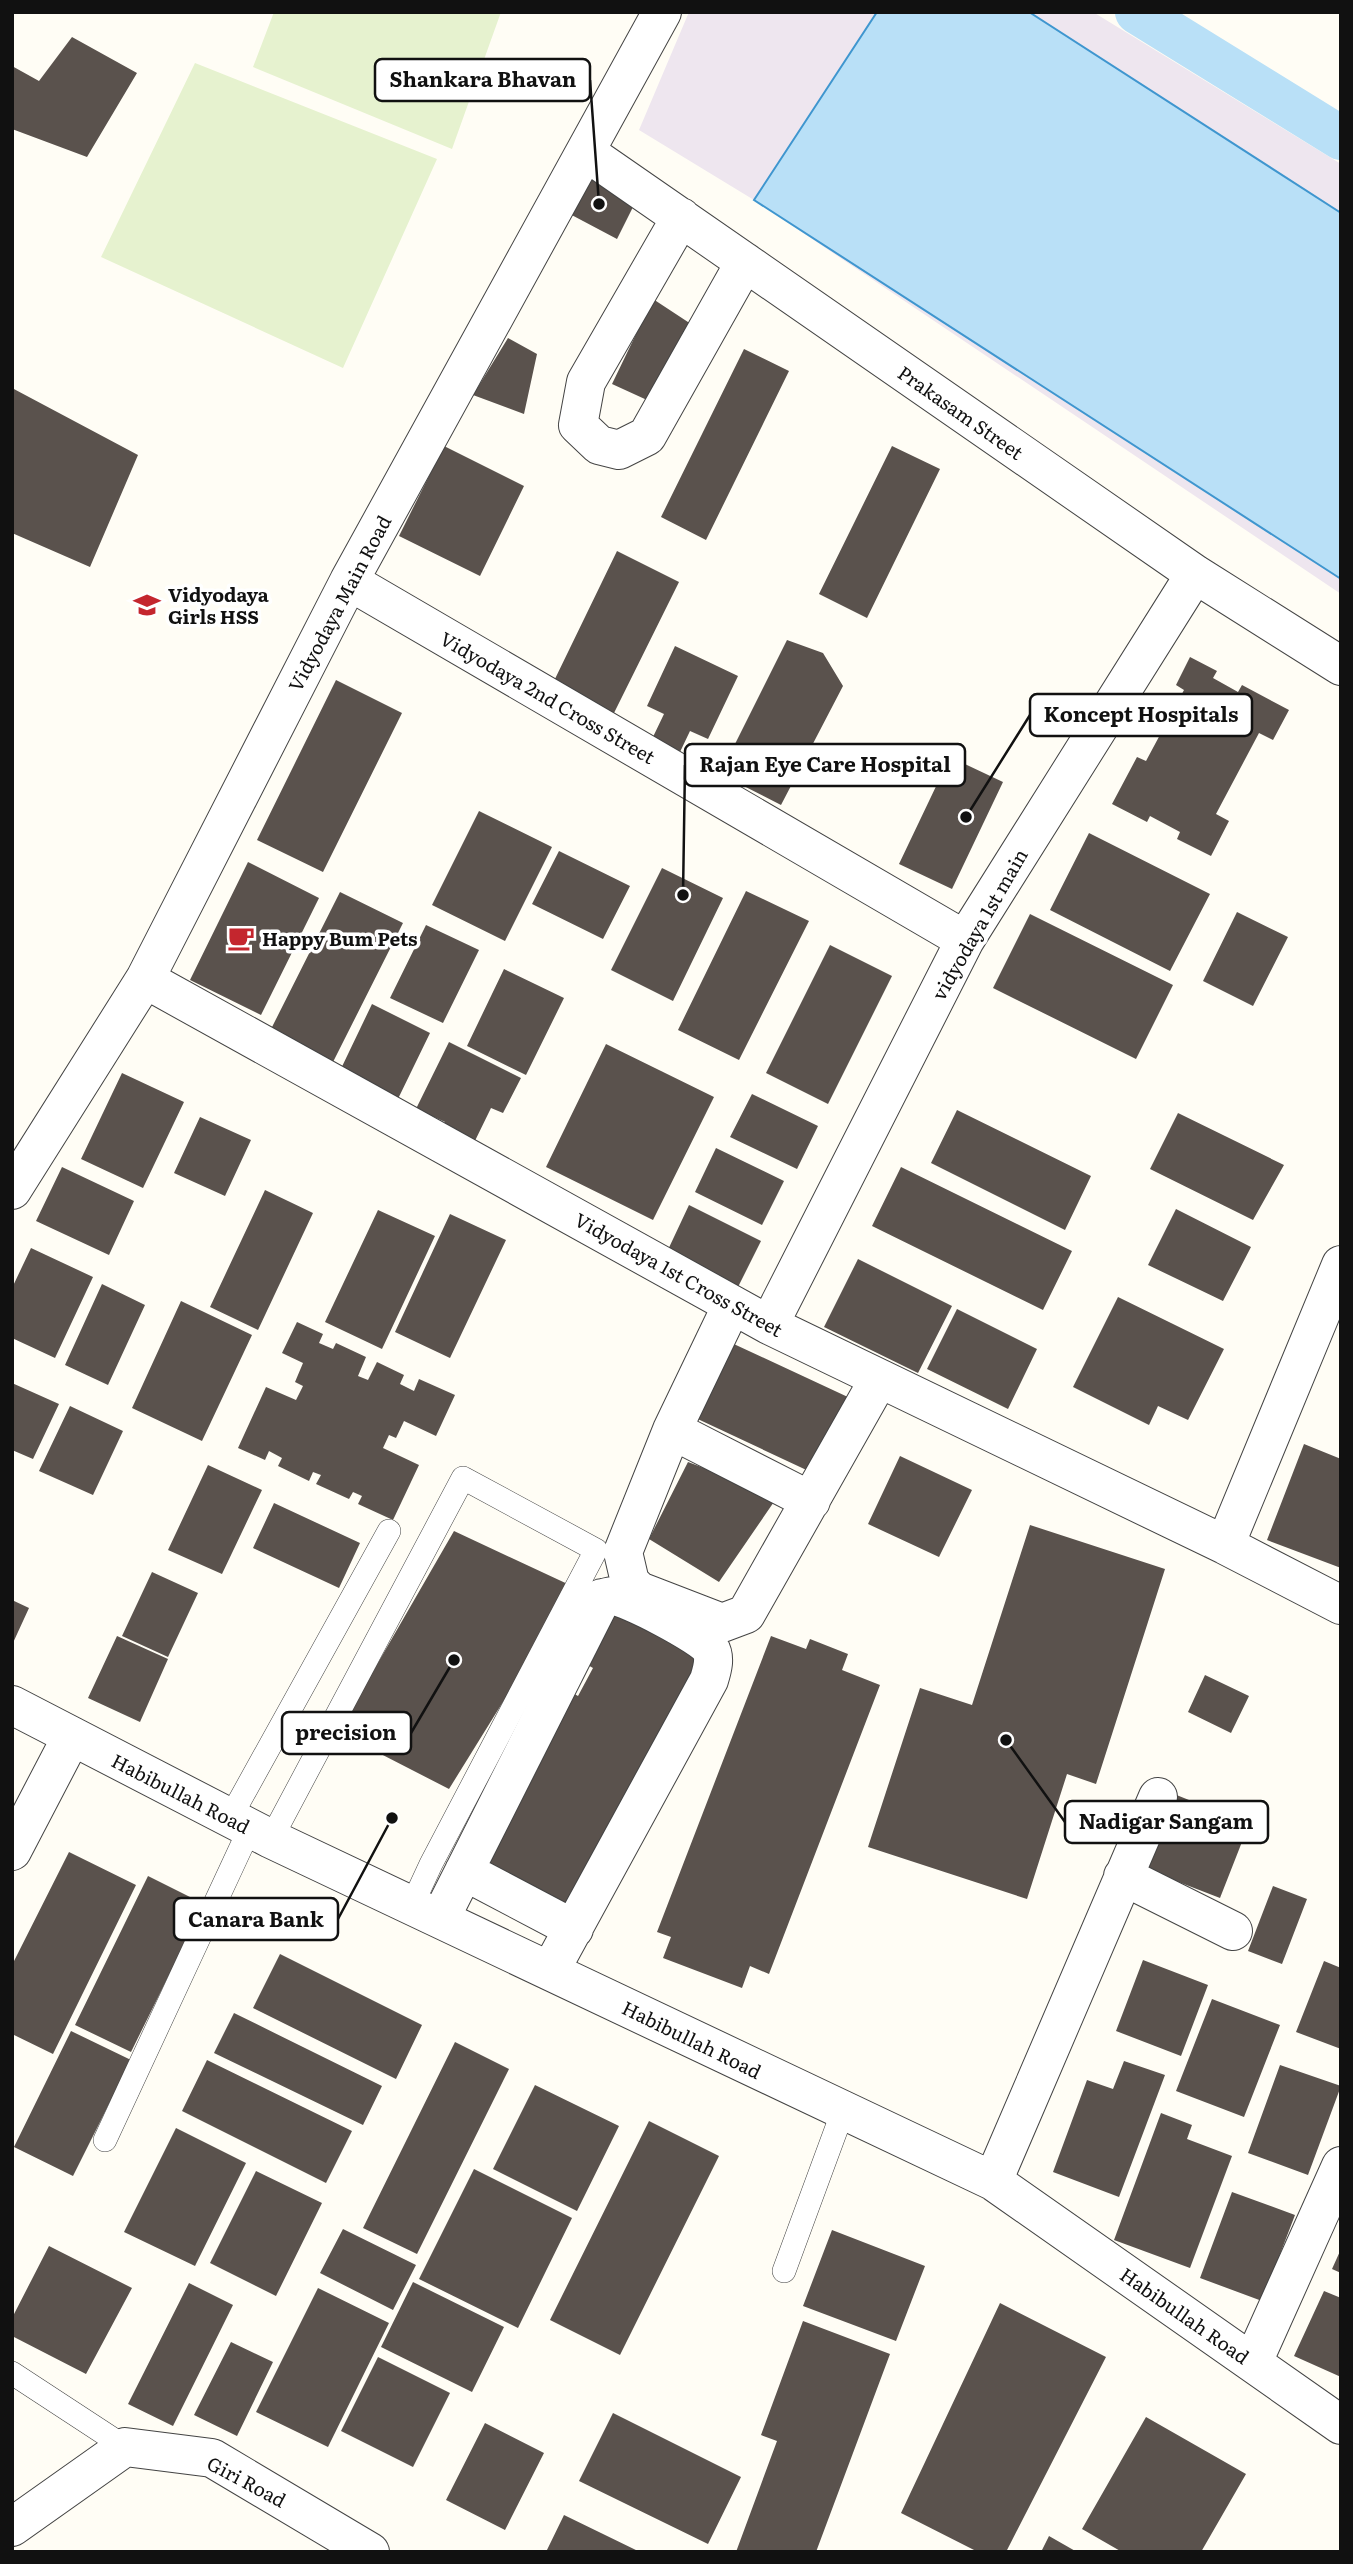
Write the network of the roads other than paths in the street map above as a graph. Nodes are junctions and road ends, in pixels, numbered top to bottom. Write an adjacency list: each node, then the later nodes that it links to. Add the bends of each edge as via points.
1 (662, 12): 2 (street, Vidyodaya Main Road)
2 (586, 152): 3 (street, Prakasam Street); 6 (street, Vidyodaya Main Road)
3 (681, 217): 4 (street, Prakasam Street); 4 (street, via 586,382 578,425 599,445 619,450 647,436)
4 (745, 262): 5 (street, Prakasam Street)
5 (1195, 574): 7 (street, Prakasam Street); 8 (street, vidyodaya 1st main)
6 (349, 581): 8 (street, Vidyodaya 2nd Cross Street); 9 (street, Vidyodaya Main Road)
7 (1341, 666)
8 (965, 940): 13 (street, vidyodaya 1st main)
9 (145, 979): 10 (street, Vidyodaya Main Road); 12 (street, Vidyodaya 1st Cross Street)
10 (12, 1190)
11 (1341, 1265): 14 (street)
12 (732, 1306): 13 (street, Vidyodaya 1st Cross Street); 16 (street)
13 (769, 1325): 15 (street, Vidyodaya 1st Cross Street)
14 (1327, 1340): 19 (street)
15 (879, 1379): 17 (street); 19 (street, Vidyodaya 1st Cross Street)
16 (672, 1430): 17 (street); 17 (street, via 623,1552 630,1582 639,1591 722,1623 736,1620 746,1614)
17 (811, 1502)
18 (389, 1531): 24 (lane)
19 (1225, 1545): 20 (street, Vidyodaya 1st Cross Street)
20 (1341, 1605)
21 (12, 1705): 22 (street, Habibullah Road)
22 (72, 1736): 24 (street, Habibullah Road); 25 (street)
23 (1158, 1797): 27 (street)
24 (250, 1828): 28 (street, Habibullah Road); 28 (lane, via 463,1478 596,1550 431,1864); 33 (lane)
25 (12, 1851)
26 (464, 1871): 28 (street); 29 (street); 29 (street, via 602,1598 613,1595 628,1600 700,1638 711,1649 713,1664 703,1692)
27 (1122, 1876): 30 (street); 35 (street)
28 (426, 1912): 31 (street, Habibullah Road)
29 (574, 1928): 31 (street)
30 (1233, 1931)
31 (550, 1971): 32 (street, Habibullah Road)
32 (843, 2111): 35 (street, Habibullah Road); 36 (lane)
33 (105, 2140)
34 (1341, 2166): 37 (street)
35 (993, 2181): 37 (street, Habibullah Road)
36 (784, 2271)
37 (1253, 2362): 39 (street, Habibullah Road)
38 (12, 2373): 40 (lane)
39 (1341, 2425)
40 (125, 2447): 41 (street); 42 (street, Giri Road, via 212,2458)
41 (12, 2527)
42 (370, 2552)

